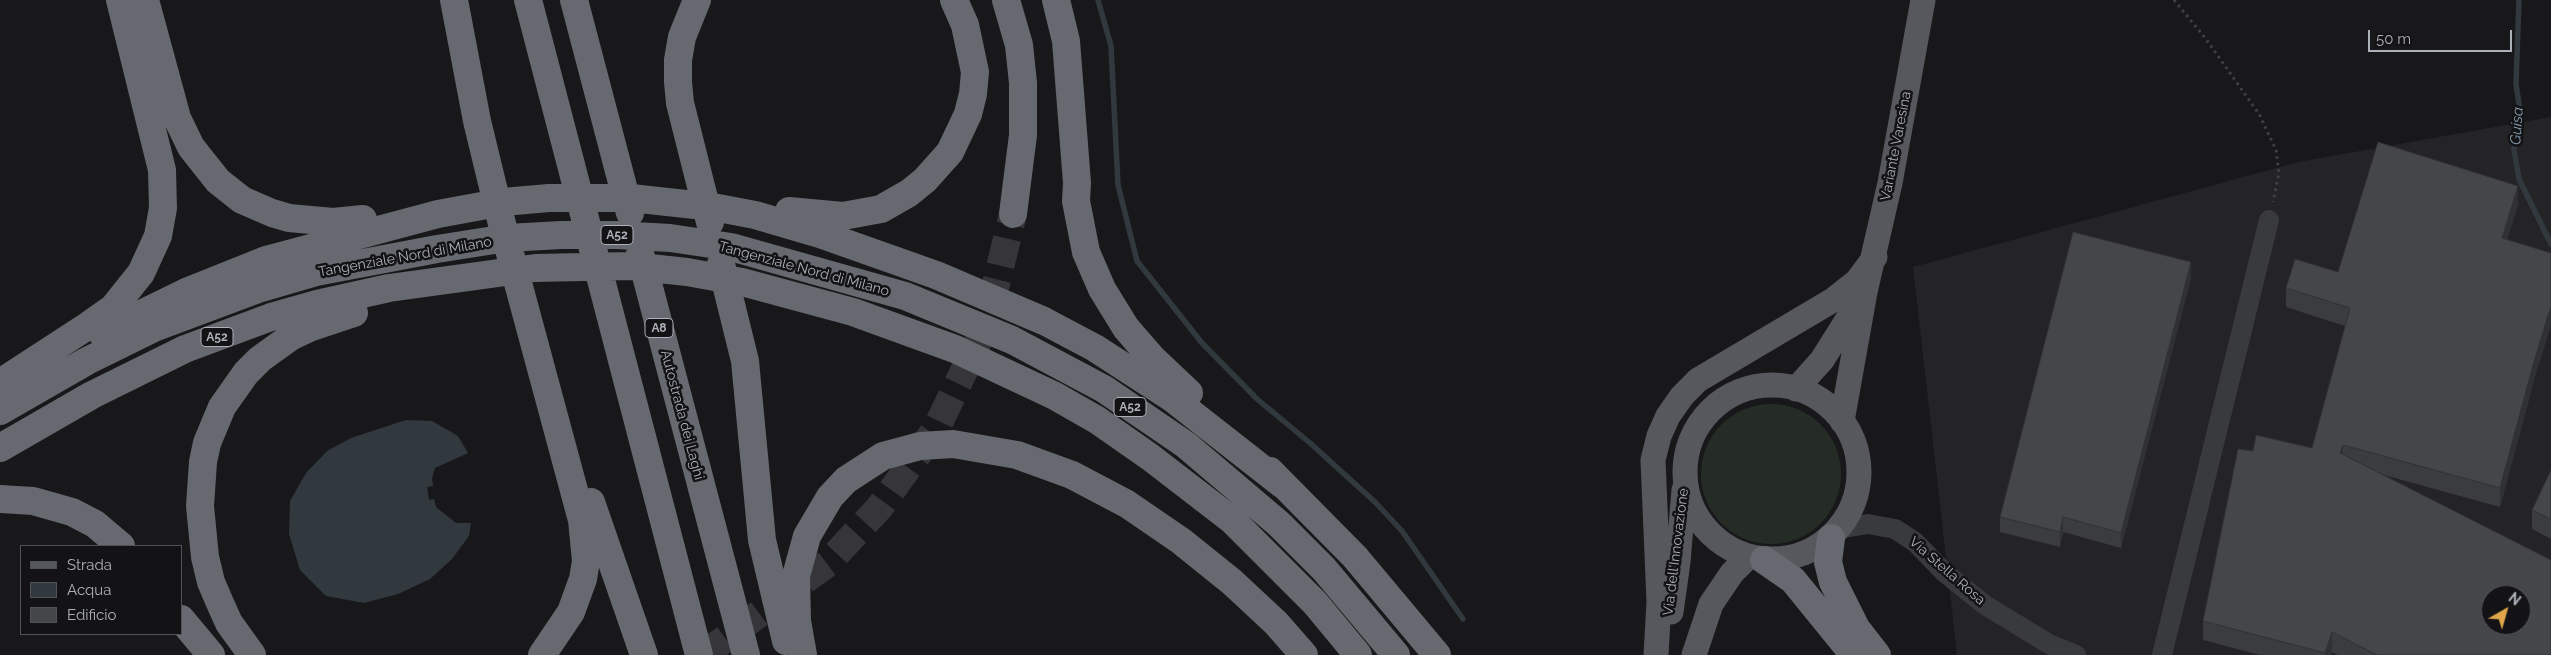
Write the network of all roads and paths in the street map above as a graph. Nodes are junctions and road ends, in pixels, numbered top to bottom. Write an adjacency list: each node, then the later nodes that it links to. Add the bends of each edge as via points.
1 (120, 0): 19 (highway, via 162,170 163,208 158,236 141,273 113,308)
2 (145, 0): 12 (highway, via 183,133 204,166 230,192 272,213 317,222)
3 (454, 0): 22 (highway, via 477,121 501,220)
4 (528, 0): 39 (highway)
5 (574, 0): 40 (highway, Autostrada dei Laghi / A8)
6 (697, 0): 41 (highway, via 679,53 680,103 744,361 761,531)
7 (954, 0): 14 (highway, via 965,25 975,72 973,94 960,133 939,165 909,193 882,209 843,216)
8 (1006, 0): 13 (highway, via 1019,45 1023,90 1023,135)
9 (1056, 0): 27 (highway, via 1066,41 1076,201 1084,245 1093,270 1114,310 1137,342 1174,380 1222,421)
10 (1923, 0): 16 (main road, Variante Varesina)
11 (2174, 0): 15 (path, via 2260,114 2276,150 2279,173)
12 (438, 208): 14 (highway, via 450,199 503,202 566,198 654,200); 21 (highway, via 294,251 210,281 107,330)
13 (1013, 214)
14 (785, 217): 27 (highway, via 970,288 1096,348 1172,398)
15 (2269, 220): 52 (street)
16 (1875, 257): 18 (main road, Variante Varesina); 47 (main road, via 1857,281 1833,300 1698,380 1668,416 1653,460)
17 (455, 284): 25 (highway, Tangenziale Nord di Milano / A52, via 388,288 271,317 226,333 128,376); 36 (highway, via 358,312 292,336 246,373 222,407 203,462 201,533 211,582 229,623); 44 (highway, Tangenziale Nord di Milano / A52, via 535,268 631,266 687,272 742,282 862,314 955,349 1006,371 1097,420 1150,457 1233,521 1315,603)
18 (1865, 292): 20 (main road, Variante Varesina, via 1822,360); 24 (main road, Variante Varesina)
19 (0, 382)
20 (1796, 389): 24 (main road, via 1822,401); 26 (main road, via 1753,387 1712,408 1694,433 1685,462)
21 (0, 391)
22 (551, 398): 37 (highway, via 582,520 586,561 571,612); 38 (highway, via 616,568)
23 (0, 411): 45 (highway, Tangenziale Nord di Milano / A52, via 87,361 154,328 214,304 316,272 507,238 617,235 670,238 731,247 906,296 965,319 1051,360 1134,409 1186,445 1279,524 1324,569)
24 (1842, 421): 29 (main road, via 1856,446 1860,475 1855,502)
25 (0, 448)
26 (1685, 478): 31 (main road, via 1692,508 1700,521 1721,543); 47 (main road, Via dell'Innovazione, via 1673,600)
27 (1283, 485): 46 (highway, via 1355,557)
28 (0, 499): 30 (highway, via 33,501 72,512 95,524)
29 (1835, 533): 31 (main road, via 1820,546 1793,558); 50 (highway, via 1828,562 1833,582 1856,628); 51 (street, Via Stella Rosa, via 1868,524 1895,528 1986,606 2049,644)
30 (121, 545)
31 (1756, 558): 48 (main road, via 1732,573 1711,604); 49 (highway, via 1793,580)
32 (182, 620): 35 (highway)
33 (182, 630): 34 (highway)
34 (198, 655)
35 (212, 655)
36 (252, 655)
37 (542, 655)
38 (644, 655)
39 (699, 655)
40 (746, 655)
41 (790, 655)
42 (803, 655): 43 (highway, via 797,612 798,567 806,536 830,497 846,480 883,456 920,446 944,444 1016,455 1072,476 1127,504 1232,582 1276,623)
43 (1304, 655)
44 (1358, 655)
45 (1396, 655)
46 (1437, 655)
47 (1658, 655)
48 (1694, 655)
49 (1854, 655)
50 (1877, 655)
51 (2076, 655)
52 (2162, 655)

